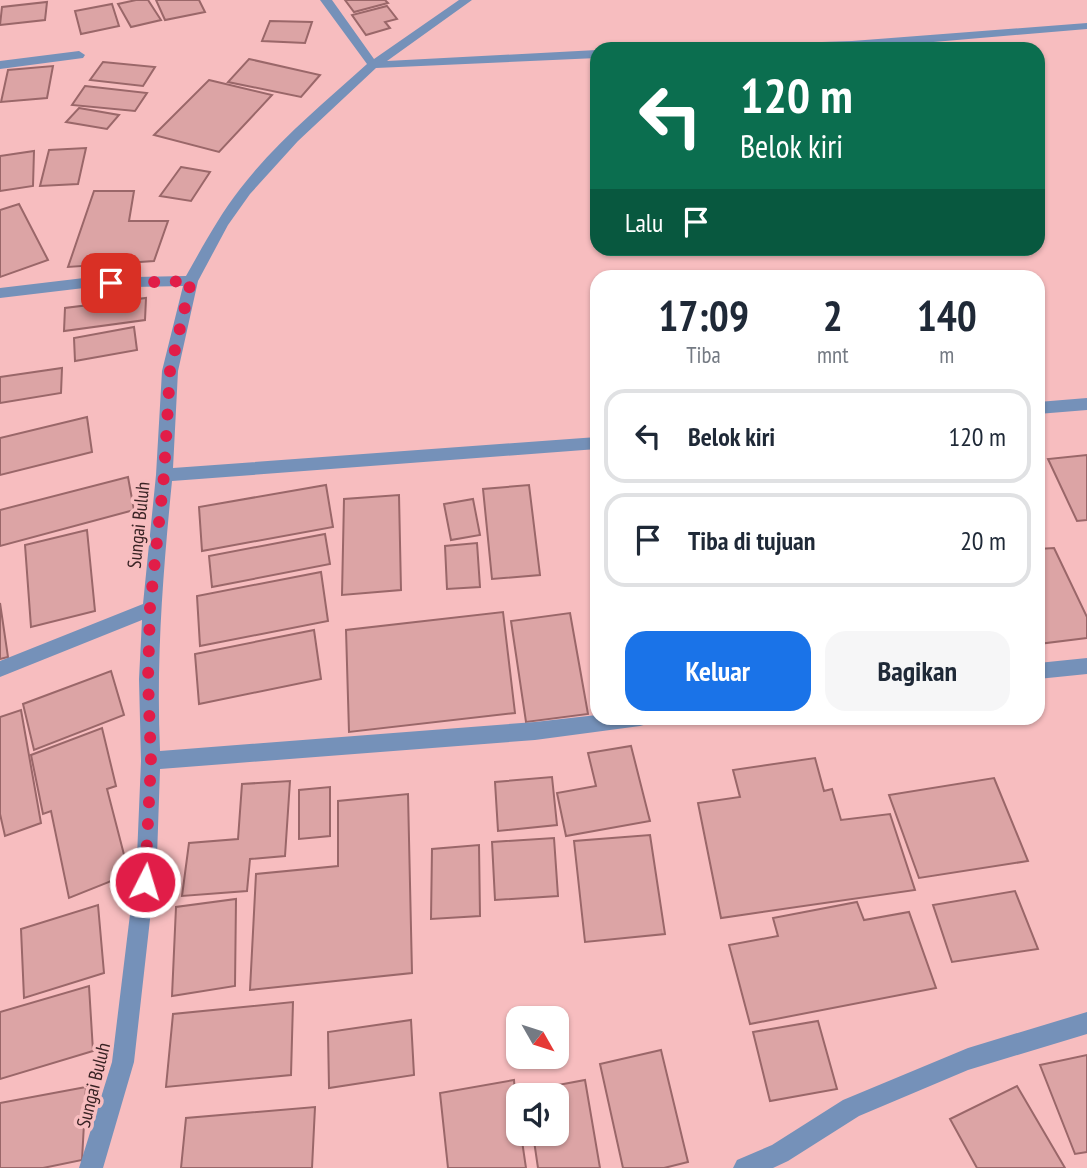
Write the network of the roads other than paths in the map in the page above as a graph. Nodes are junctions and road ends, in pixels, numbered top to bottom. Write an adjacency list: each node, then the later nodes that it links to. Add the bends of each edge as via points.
1 (326, 0): 8 (street)
2 (466, 0): 8 (street, Sungai Buluh)
3 (1087, 26): 4 (street)
4 (889, 42)
5 (590, 54): 8 (street)
6 (79, 55): 7 (street)
7 (0, 65)
8 (373, 65): 9 (street, Sungai Buluh, via 265,167 222,224)
9 (191, 281): 10 (street, via 84,283); 14 (street, Sungai Buluh, via 170,371)
10 (0, 293)
11 (1087, 404): 12 (street)
12 (1045, 407)
13 (590, 444): 14 (street)
14 (164, 475): 15 (street, Sungai Buluh)
15 (150, 608): 17 (street); 20 (street, Sungai Buluh)
16 (1087, 666): 18 (street)
17 (0, 669)
18 (1045, 670)
19 (590, 724): 20 (street)
20 (151, 761): 22 (street, Sungai Buluh, via 148,857 123,1062)
21 (1087, 1023): 23 (street, via 968,1059 851,1108 780,1153)
22 (91, 1168)
23 (745, 1168)

